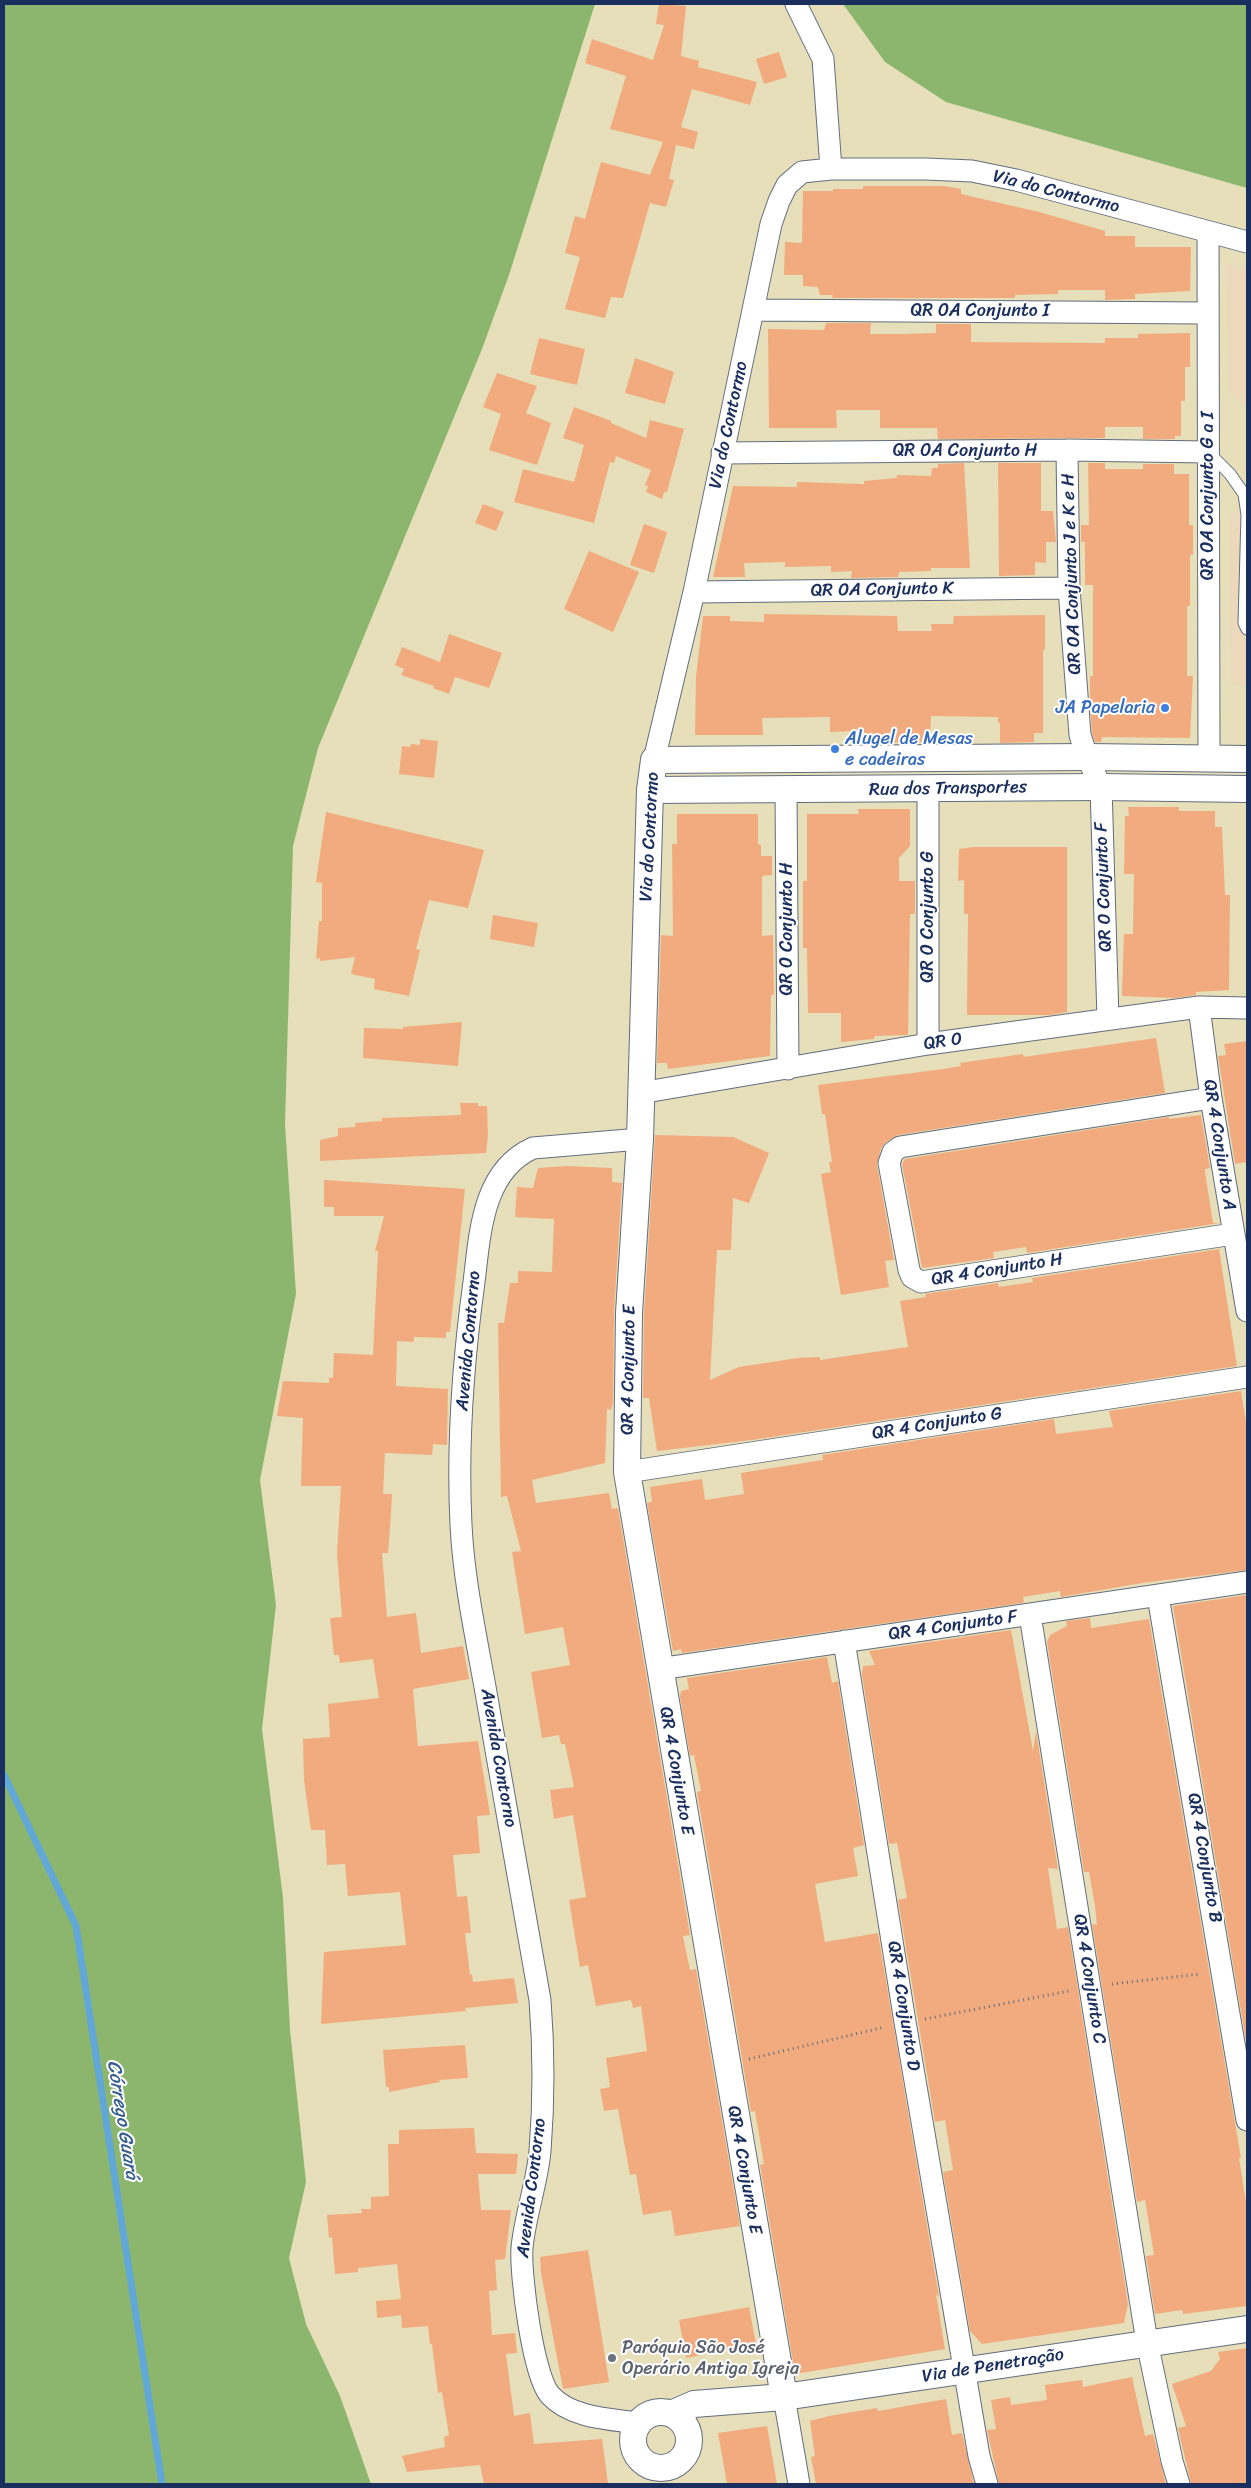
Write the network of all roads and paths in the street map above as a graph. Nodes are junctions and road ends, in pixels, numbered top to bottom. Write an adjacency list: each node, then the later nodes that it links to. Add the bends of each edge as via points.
1 (796, 4): 2 (street, via 823,59)
2 (831, 169): 3 (street, Via do Contormo, via 972,171); 5 (street, Via do Contormo, via 802,172 778,201)
3 (1208, 232): 4 (street, Via do Contormo); 6 (street, QR 0A Conjunto G a I)
4 (1247, 242)
5 (753, 310): 6 (street, QR 0A Conjunto I); 9 (street, Via do Contormo)
6 (1207, 313): 8 (street, QR 0A Conjunto G a I)
7 (1068, 450): 8 (street, QR 0A Conjunto H); 9 (street, QR 0A Conjunto H); 11 (street, QR 0A Conjunto J e K e H)
8 (1208, 452): 10 (lane, via 1244,494); 17 (street, QR 0A Conjunto G a I)
9 (722, 453): 12 (street, Via do Contormo)
10 (1247, 584): 13 (lane, via 1244,623)
11 (1069, 588): 12 (street, QR 0A Conjunto K); 14 (street, QR 0A Conjunto J e K e H, via 1080,735)
12 (694, 592): 16 (street, Via do Contormo)
13 (1247, 629)
14 (1086, 757): 16 (street, Rua dos Transportes); 17 (street, Rua dos Transportes); 18 (street, QR 0 Conjunto F)
15 (1247, 759): 17 (street, Rua dos Transportes)
16 (654, 760): 21 (street, Via do Contormo)
17 (1209, 760)
18 (1101, 787): 19 (street, Rua dos Transportes); 20 (street, Rua dos Transportes); 25 (street, QR 0 Conjunto F)
19 (928, 789): 22 (street, Rua dos Transportes); 26 (street, QR 0 Conjunto G)
20 (1247, 789)
21 (650, 790): 22 (street, Rua dos Transportes); 28 (street, Via do Contormo)
22 (786, 790): 27 (street, QR 0 Conjunto H)
23 (1199, 1008): 24 (street, QR 0); 25 (street, QR 0); 29 (street, QR 4 Conjunto A)
24 (1247, 1008)
25 (1108, 1019): 26 (street, QR 0)
26 (928, 1044): 27 (street, QR 0)
27 (788, 1069): 28 (street, QR 0)
28 (640, 1093): 30 (street, Via do Contormo)
29 (1211, 1098): 31 (street, QR 4 Conjunto A); 31 (street, QR 4 Conjunto H, via 900,1147 893,1152 890,1162 910,1270 912,1277 920,1282)
30 (640, 1139): 34 (street, QR 4 Conjunto E, via 630,1313); 49 (street, Avenida Contorno, via 533,1148 505,1166 494,1184 480,1236 464,1358 461,1480 461,1526 466,1569 542,2019 544,2079 540,2152 521,2262 536,2364 549,2394 561,2404 576,2412)
31 (1233, 1234): 32 (street, QR 4 Conjunto A)
32 (1247, 1311)
33 (1247, 1377): 34 (street, QR 4 Conjunto G)
34 (627, 1472): 39 (street, QR 4 Conjunto E)
35 (1247, 1582): 36 (street, QR 4 Conjunto F)
36 (1158, 1596): 37 (street, QR 4 Conjunto F); 40 (street, QR 4 Conjunto B)
37 (1030, 1615): 38 (street, QR 4 Conjunto F); 41 (street, QR 4 Conjunto C)
38 (844, 1642): 39 (street, QR 4 Conjunto F); 42 (street, QR 4 Conjunto D)
39 (659, 1669): 43 (street, QR 4 Conjunto E)
40 (1223, 1971): 41 (path); 44 (street, QR 4 Conjunto B)
41 (1090, 1986): 42 (path); 46 (street, QR 4 Conjunto C)
42 (906, 2022): 43 (path); 47 (street, QR 4 Conjunto D)
43 (726, 2064): 48 (street, QR 4 Conjunto E)
44 (1247, 2120)
45 (1247, 2328): 46 (street, Via de Penetração)
46 (1147, 2342): 47 (street, Via de Penetração); 56 (street, QR 4 Conjunto C)
47 (966, 2370): 48 (street, Via de Penetração); 55 (street, QR 4 Conjunto D, via 979,2456)
48 (784, 2397): 50 (street, Via de Penetração, via 739,2401); 54 (street)
49 (638, 2423): 50 (street, via 659,2412); 51 (street, via 633,2447)
50 (680, 2423): 52 (street, via 689,2443)
51 (639, 2459): 52 (street, via 651,2467 666,2468); 53 (street)
52 (675, 2473)
53 (642, 2484)
54 (799, 2484)
55 (987, 2484)
56 (1179, 2484)

